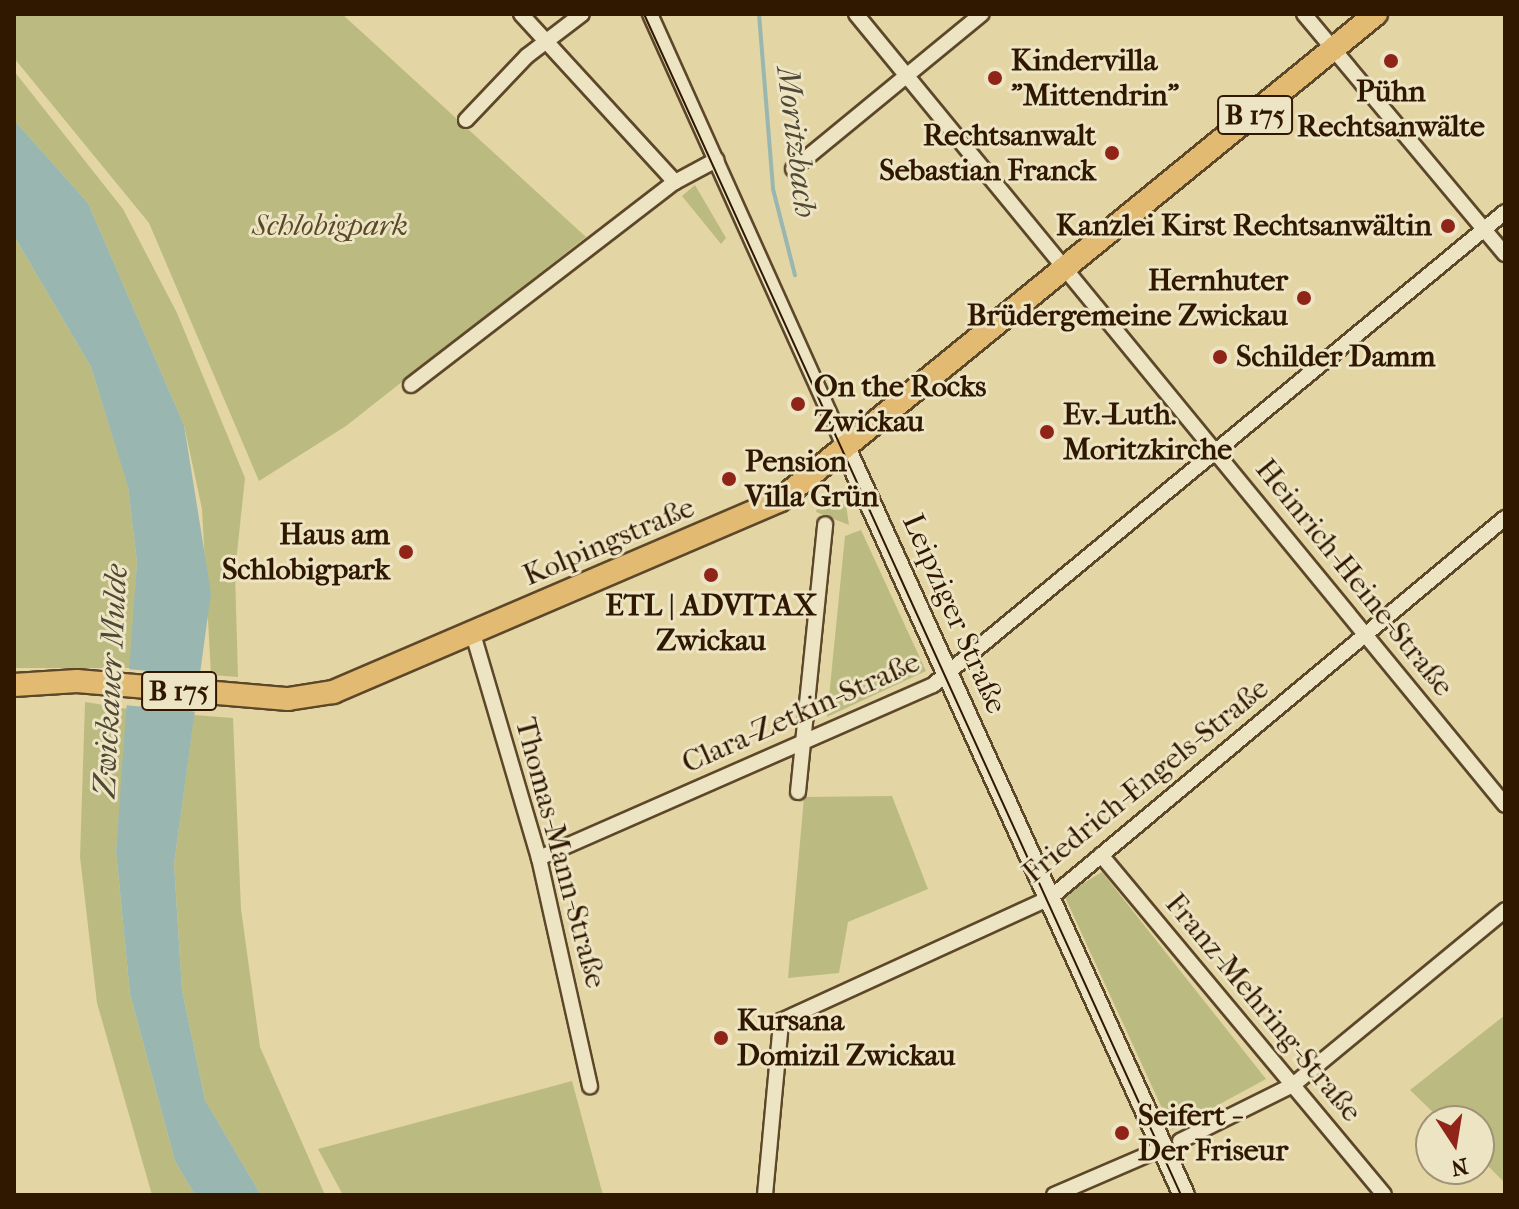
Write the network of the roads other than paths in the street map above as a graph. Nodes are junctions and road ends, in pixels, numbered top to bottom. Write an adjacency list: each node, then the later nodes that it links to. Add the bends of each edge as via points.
1 (521, 14): 8 (street)
2 (582, 14): 8 (street)
3 (650, 14): 12 (street, Leipziger Straße)
4 (856, 14): 10 (street, Heinrich-Heine-Straße)
5 (982, 14): 10 (street)
6 (1304, 14): 9 (street)
7 (1376, 14): 9 (main road, Kolpingstraße / B 175)
8 (551, 39): 11 (street); 14 (street)
9 (1334, 50): 16 (street); 18 (main road, Kolpingstraße / B 175)
10 (907, 76): 13 (street); 18 (street, Heinrich-Heine-Straße)
11 (466, 120)
12 (716, 160): 14 (street); 20 (street, Leipziger Straße)
13 (793, 169)
14 (675, 182): 19 (street)
15 (1505, 212): 16 (street, Clara-Zetkin-Straße)
16 (1484, 229): 17 (street); 21 (street, Clara-Zetkin-Straße)
17 (1505, 254)
18 (1066, 270): 20 (main road, Kolpingstraße / B 175); 21 (street, Heinrich-Heine-Straße)
19 (411, 385)
20 (846, 450): 24 (main road, Kolpingstraße / B 175, via 780,500); 26 (street, Leipziger Straße)
21 (1217, 453): 25 (street, Heinrich-Heine-Straße); 26 (street, Clara-Zetkin-Straße)
22 (1505, 518): 25 (street, Friedrich-Engels-Straße)
23 (825, 524): 28 (street)
24 (473, 634): 27 (main road, Kolpingstraße / B 175, via 361,684 281,699 77,681); 32 (street, Thomas-Mann-Straße)
25 (1367, 634): 30 (street, Heinrich-Heine-Straße); 31 (street, Friedrich-Engels-Straße)
26 (948, 673): 28 (street, Clara-Zetkin-Straße); 33 (street, Leipziger Straße)
27 (14, 685)
28 (801, 743): 29 (street); 32 (street, Clara-Zetkin-Straße)
29 (798, 792)
30 (1505, 805)
31 (1101, 855): 33 (street, Friedrich-Engels-Straße); 35 (street, Franz-Mehring-Straße)
32 (539, 858): 36 (street, Thomas-Mann-Straße)
33 (1050, 898): 37 (street, Leipziger Straße); 38 (street, Friedrich-Engels-Straße, via 781,1021)
34 (1505, 910): 35 (street)
35 (1293, 1085): 37 (street); 41 (street, Franz-Mehring-Straße)
36 (590, 1086)
37 (1172, 1145): 39 (street); 40 (street, Leipziger Straße)
38 (765, 1195)
39 (1054, 1195)
40 (1184, 1195)
41 (1384, 1195)

